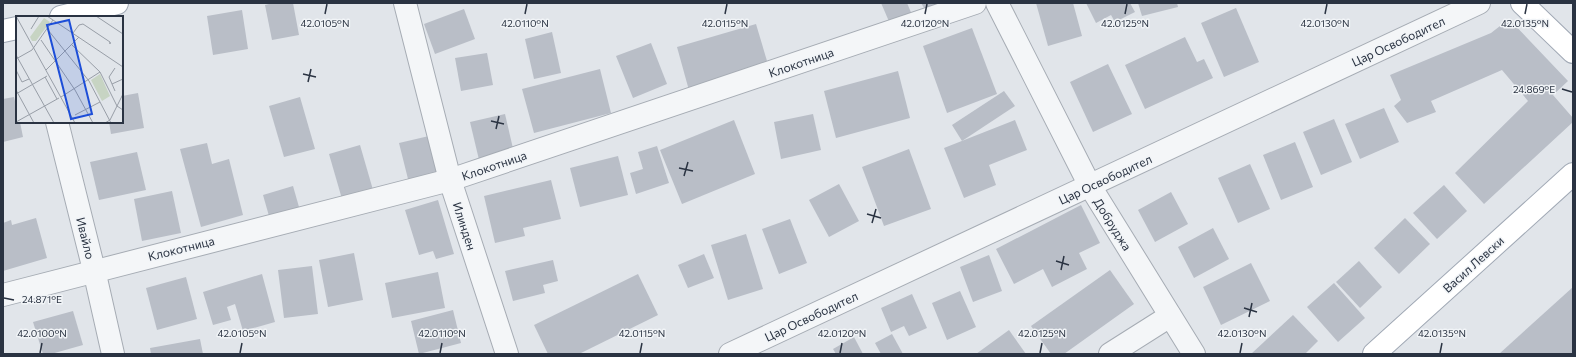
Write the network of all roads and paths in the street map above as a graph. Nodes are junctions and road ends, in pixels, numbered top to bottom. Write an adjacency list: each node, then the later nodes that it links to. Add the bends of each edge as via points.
1 (117, 3): 7 (main road)
2 (405, 3): 13 (street, Илинден)
3 (975, 3): 13 (street, Клокотница)
4 (997, 3): 14 (street, Добруджа)
5 (1479, 3): 14 (street, Цар Освободител)
6 (1522, 3): 10 (main road)
7 (64, 16)
8 (16, 28): 9 (main road)
9 (3, 31)
10 (1573, 52)
11 (57, 123): 15 (street, Ивайло)
12 (1573, 174): 23 (main road, Васил Левски)
13 (450, 180): 15 (street, Клокотница); 19 (street, Илинден)
14 (1090, 186): 17 (street, Добруджа); 20 (street, Цар Освободител)
15 (94, 270): 16 (street, Клокотница); 18 (street, Ивайло)
16 (3, 295)
17 (1170, 316): 21 (street); 22 (street, Добруджа)
18 (113, 354)
19 (506, 354)
20 (730, 354)
21 (1110, 354)
22 (1194, 354)
23 (1374, 354)

